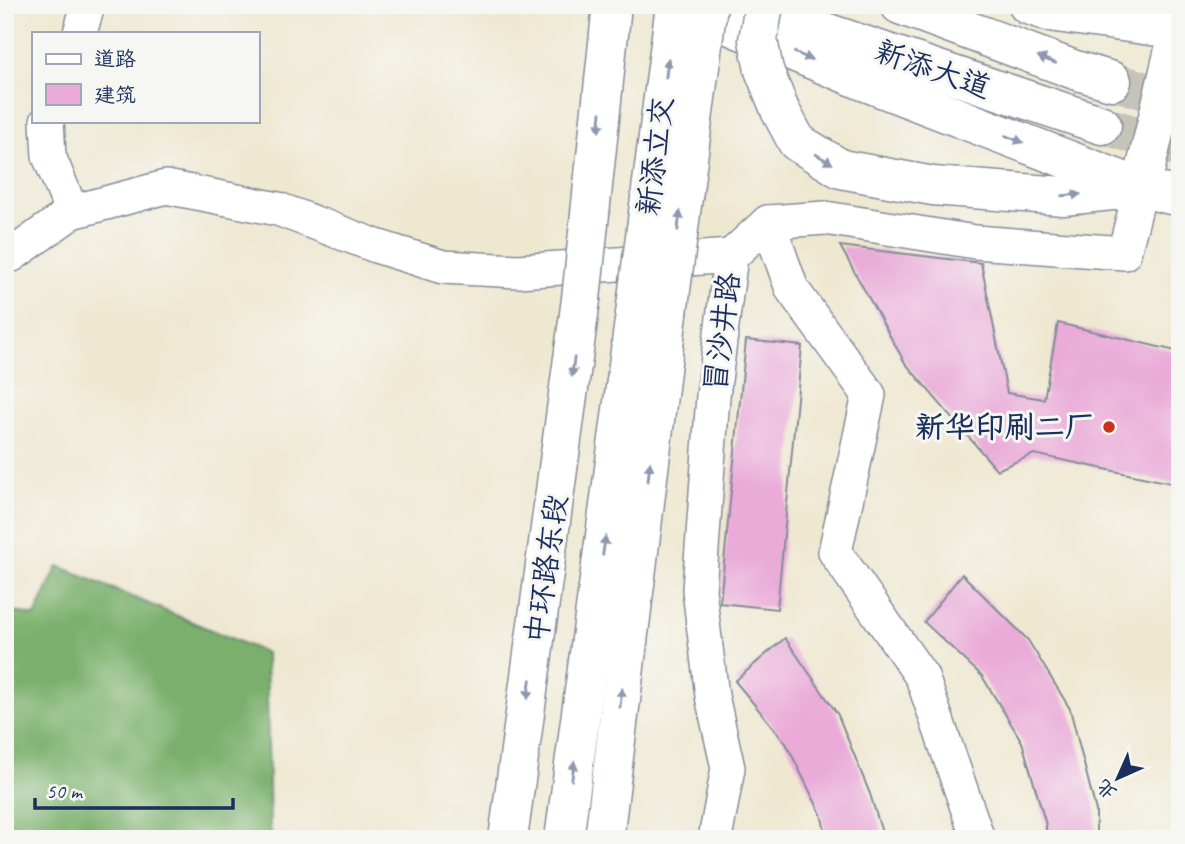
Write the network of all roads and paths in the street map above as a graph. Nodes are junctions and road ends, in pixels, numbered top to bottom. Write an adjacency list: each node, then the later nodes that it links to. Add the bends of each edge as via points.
1 (88, 5): 11 (street)
2 (612, 5): 21 (main road, 新添立交, one-way to 21, bridge)
3 (675, 5): 22 (main road, 新添立交, one-way to 3, bridge)
4 (698, 5): 15 (main road, one-way to 15, via 723,23)
5 (708, 5): 22 (main road, one-way to 5, bridge)
6 (766, 5): 14 (main road, 新添大道, via 828,33); 15 (main road, one-way to 15, bridge, via 758,40 780,110 797,142 841,169 933,186 1063,196)
7 (900, 5): 12 (main road, 新添大道, one-way to 7)
8 (1045, 7): 10 (main road)
9 (1180, 19): 10 (main road)
10 (1179, 29): 15 (main road)
11 (80, 32)
12 (1112, 81)
13 (47, 122): 17 (street, via 49,156)
14 (1102, 125)
15 (1141, 188): 16 (main road); 18 (street, via 1124,253 975,242 825,218)
16 (1180, 197)
17 (72, 212): 19 (street); 20 (street, via 166,187 278,209 443,267 518,271)
18 (768, 222): 20 (street, 冒沙井路); 27 (street, via 792,289 869,395 835,552 922,677)
19 (5, 256)
20 (731, 256): 26 (street, 冒沙井路, via 713,396 699,590 712,696 728,768)
21 (581, 299): 23 (main road, 中环路东段, one-way to 23)
22 (652, 310): 24 (main road, 中环路东段, one-way to 22); 25 (main road, one-way to 22)
23 (508, 839)
24 (564, 839)
25 (604, 839)
26 (715, 839)
27 (978, 839)

